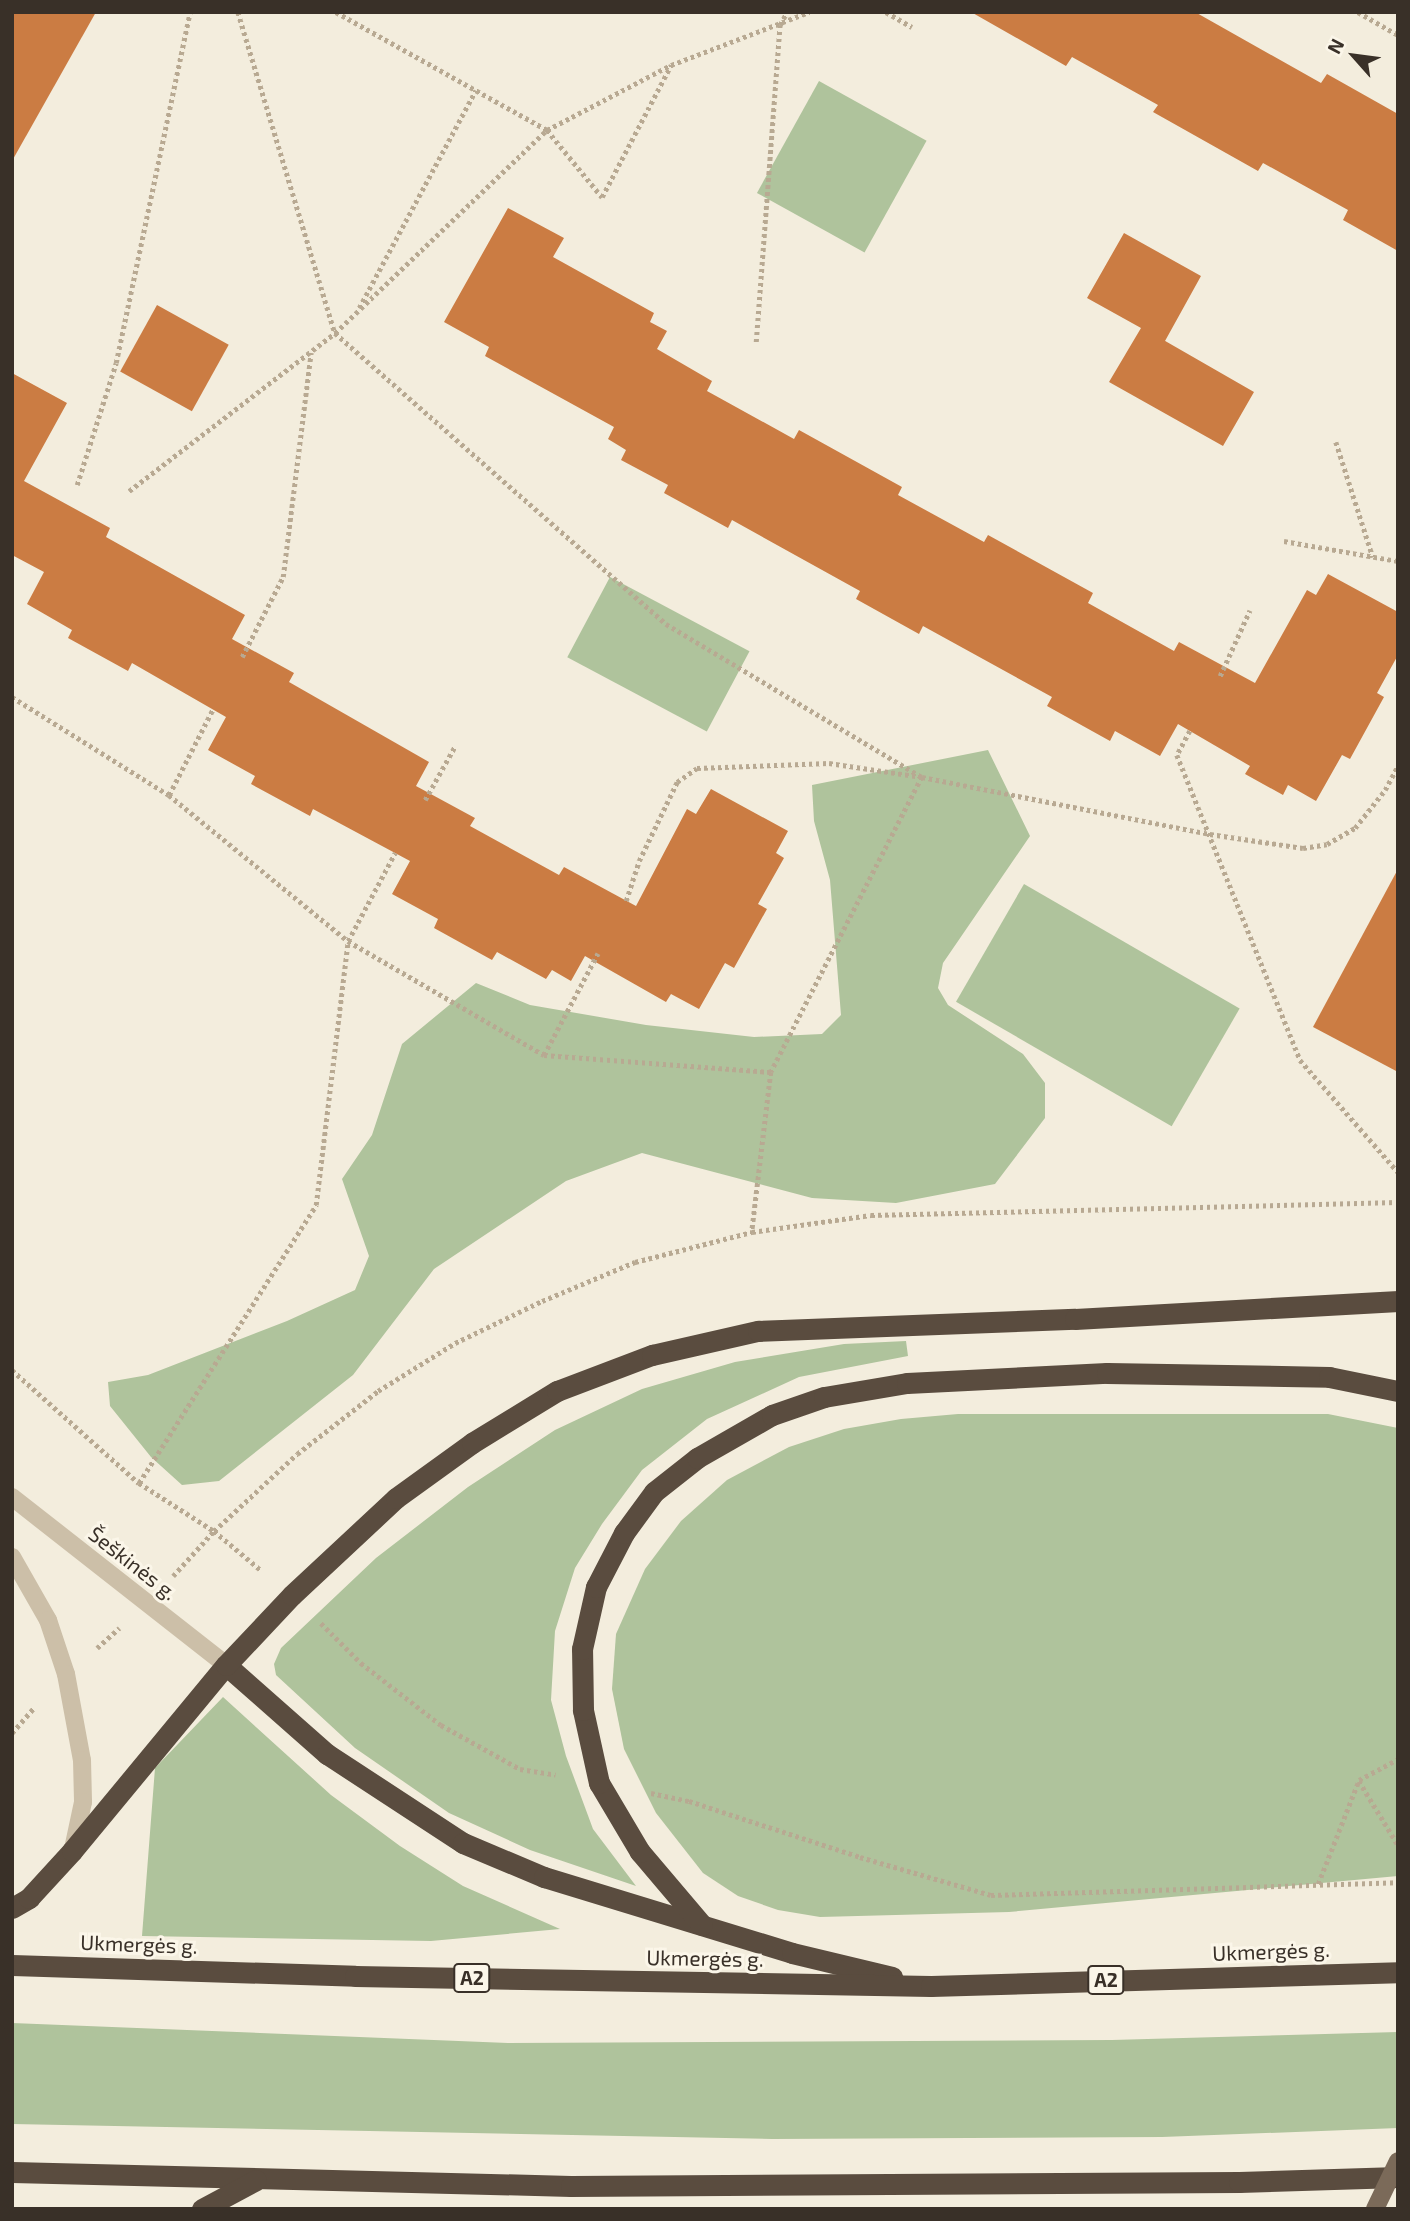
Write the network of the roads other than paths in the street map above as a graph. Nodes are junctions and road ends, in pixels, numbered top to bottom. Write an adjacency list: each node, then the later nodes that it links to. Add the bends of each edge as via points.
1 (1398, 1301): 5 (highway, via 758,1331 652,1355 557,1391 472,1443 396,1498 292,1595)
2 (1398, 1391): 8 (highway, via 1329,1377 1107,1373 906,1383 824,1398 772,1415 697,1458 654,1492 624,1533 596,1587 582,1650 583,1710 599,1783 640,1852)
3 (12, 1497): 5 (street, Šeškinės g.)
4 (12, 1557): 6 (street, via 48,1620 66,1674 82,1760 83,1802)
5 (226, 1665): 6 (highway); 8 (highway, via 327,1754 463,1843 544,1877)
6 (72, 1851): 7 (highway, via 29,1898)
7 (12, 1908)
8 (702, 1925): 11 (highway, via 792,1953)
9 (12, 1965): 11 (highway, Ukmergės g. / A2)
10 (1398, 1972): 11 (highway, Ukmergės g. / A2)
11 (931, 1986)
12 (1398, 2161): 17 (main road, bridge)
13 (12, 2172): 15 (highway)
14 (1398, 2176): 15 (highway, via 1225,2182 571,2186)
15 (256, 2180): 16 (highway)
16 (202, 2209)
17 (1375, 2209)

